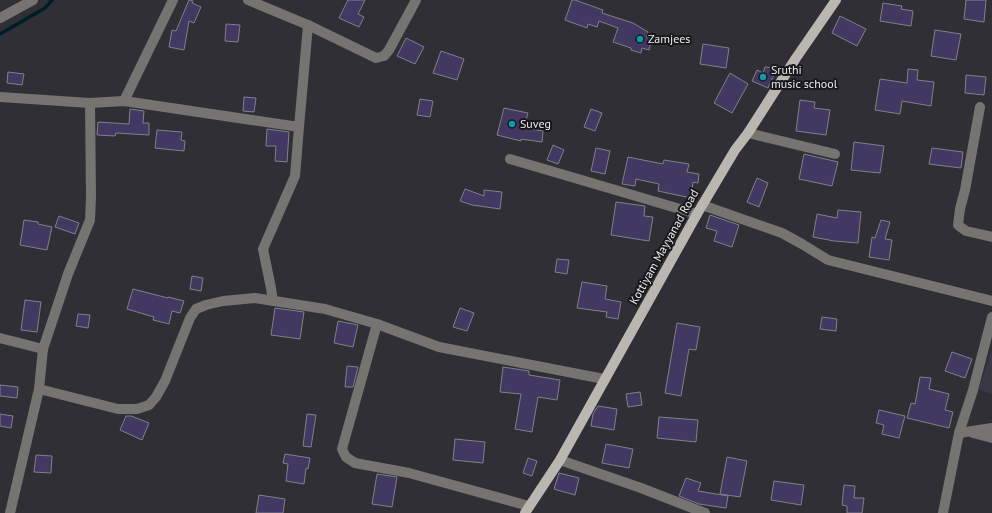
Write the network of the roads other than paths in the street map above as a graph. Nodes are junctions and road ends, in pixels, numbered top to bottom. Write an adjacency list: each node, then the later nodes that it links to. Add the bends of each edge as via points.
1 (33, 0): 6 (street)
2 (173, 0): 9 (street)
3 (248, 0): 7 (street)
4 (416, 0): 7 (street, via 389,50 384,56 376,58)
5 (836, 0): 13 (main road, Kottiyam Mayyanad Road)
6 (0, 18)
7 (308, 25): 12 (street)
8 (0, 97): 10 (street)
9 (124, 101): 10 (street); 12 (street)
10 (90, 103): 24 (street, via 90,220 68,274)
11 (980, 107): 18 (street, via 958,225 966,231)
12 (299, 126): 19 (street, via 295,176 263,248)
13 (748, 133): 14 (street); 16 (main road, Kottiyam Mayyanad Road)
14 (835, 154)
15 (510, 159): 17 (street)
16 (702, 205): 17 (main road, Kottiyam Mayyanad Road); 20 (street, via 782,233 828,260)
17 (697, 214): 25 (main road, Kottiyam Mayyanad Road)
18 (992, 237)
19 (273, 301): 22 (street, via 325,309); 26 (street, via 255,298 223,301 196,309 165,381 149,405 137,409 118,409)
20 (992, 301)
21 (992, 317): 28 (street)
22 (377, 324): 25 (street, via 439,347); 31 (street, via 342,449 346,457 354,462 409,473)
23 (0, 338): 24 (street)
24 (43, 349): 26 (street)
25 (604, 379): 30 (main road, Kottiyam Mayyanad Road)
26 (39, 389): 32 (street)
27 (992, 428): 28 (street)
28 (964, 432): 29 (street); 34 (street)
29 (992, 438)
30 (560, 460): 31 (main road, Kottiyam Mayyanad Road); 33 (street)
31 (527, 509)
32 (10, 513)
33 (705, 513)
34 (943, 513)

